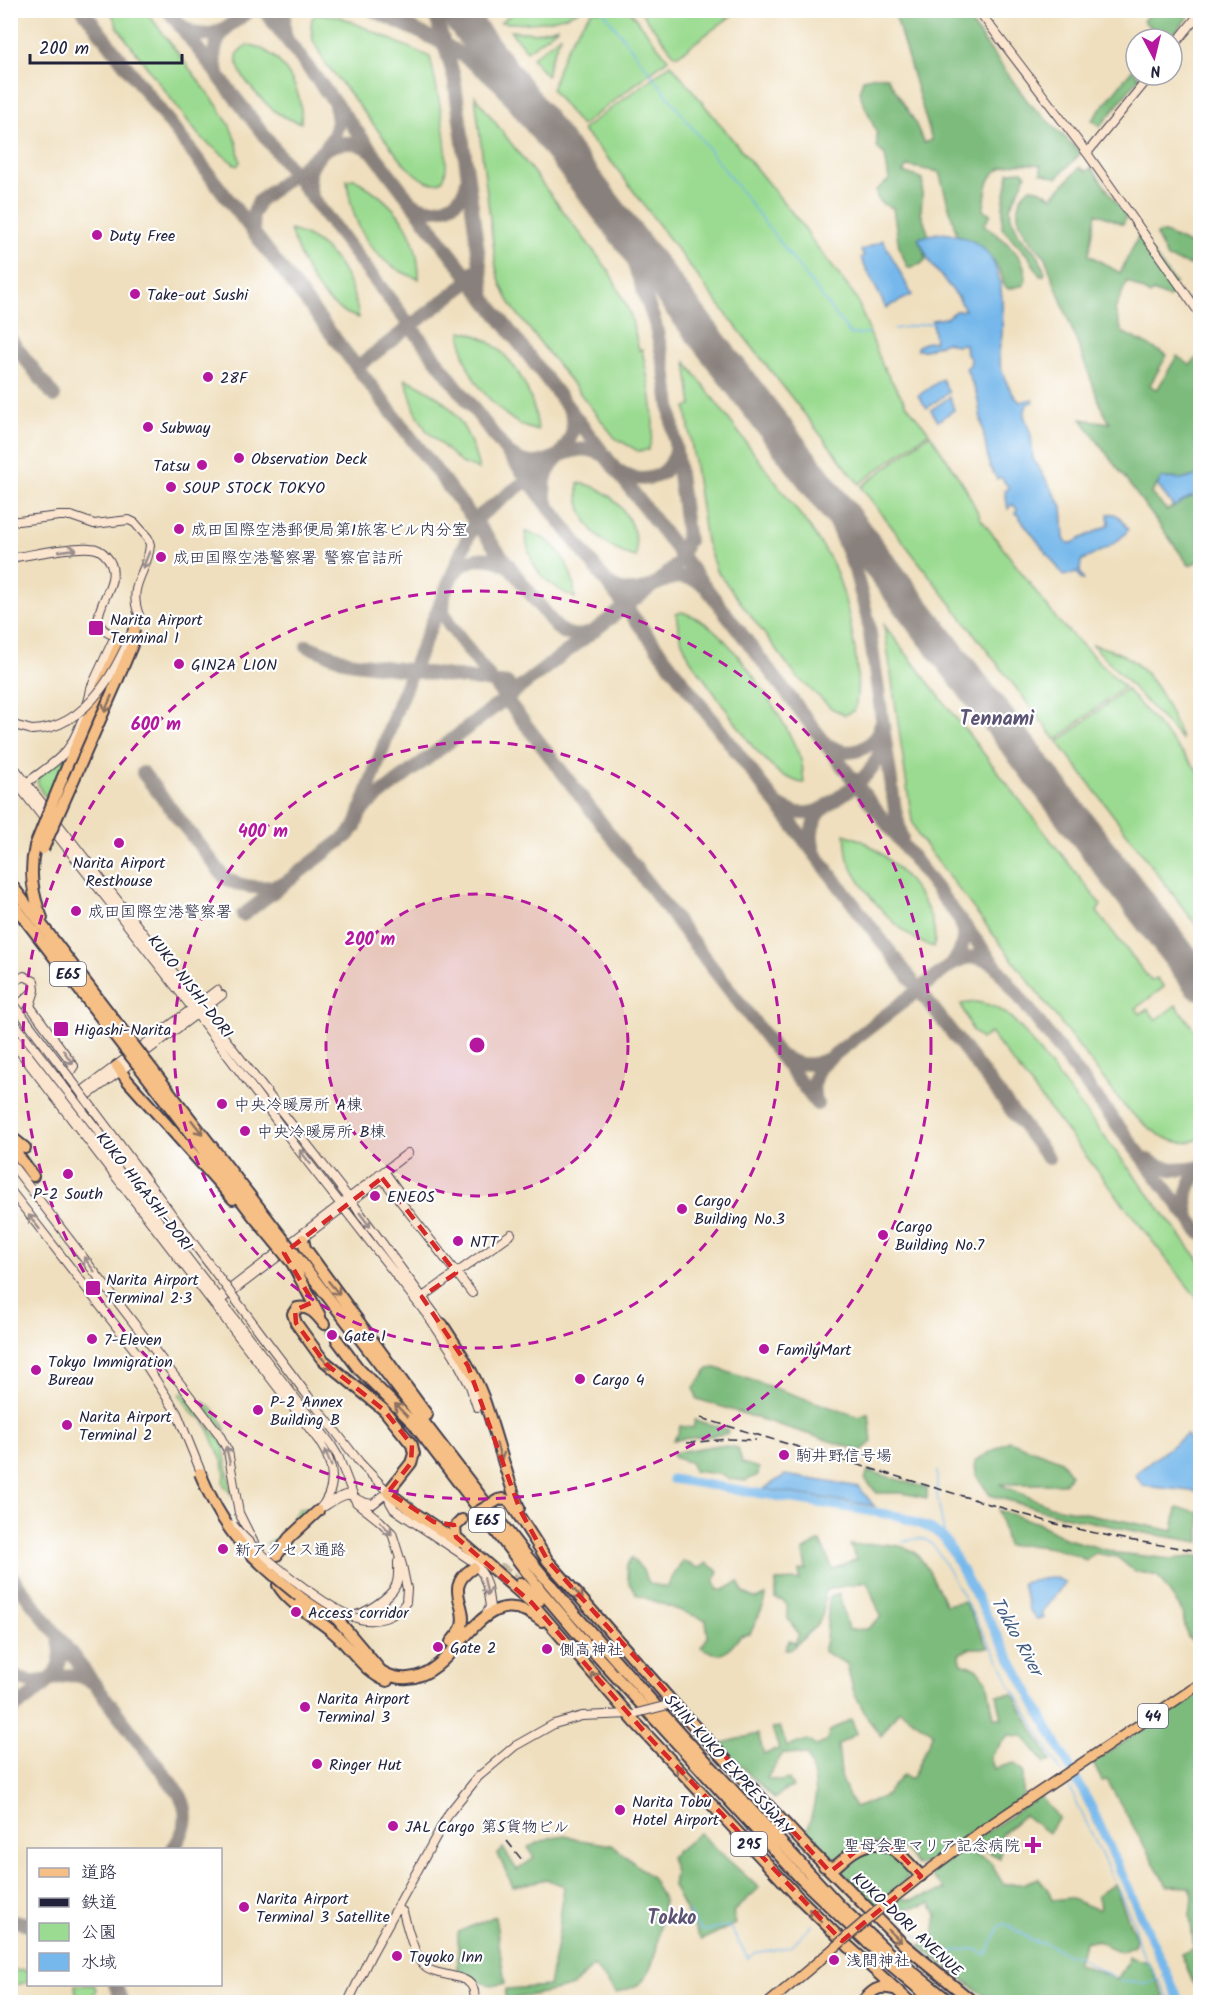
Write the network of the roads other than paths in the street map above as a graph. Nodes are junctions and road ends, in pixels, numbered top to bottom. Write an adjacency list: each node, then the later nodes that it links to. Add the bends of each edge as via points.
1 (978, 10): 5 (street)
2 (1200, 13): 3 (street)
3 (1184, 33)
4 (1141, 87): 5 (street)
5 (1087, 153): 6 (street)
6 (1200, 314)
7 (10, 522): 9 (street, one-way to 9, bridge, via 66,516 94,524 126,520 135,523 150,545 135,587 139,615)
8 (10, 558): 10 (street, one-way to 10, via 83,548 101,551 112,564 113,581 98,622 102,630)
9 (134, 629): 11 (street, bridge, via 114,668 85,707 60,725 45,729); 15 (highway, one-way to 15, bridge, via 132,645 111,696)
10 (115, 636): 13 (street, via 70,745 62,755); 15 (highway, bridge, via 117,650 62,779)
11 (10, 724)
12 (10, 762): 13 (street, KUKO NISHI-DORI)
13 (17, 782): 14 (street); 24 (street, KUKO NISHI-DORI)
14 (10, 792)
15 (39, 848): 18 (highway, via 31,875 33,894)
16 (10, 883): 18 (highway)
17 (10, 900): 28 (highway, E65)
18 (58, 947): 28 (highway, E65)
19 (10, 984): 20 (street, via 27,976 34,981)
20 (34, 991): 20 (street, one-way to 20, via 30,1006 73,1063 70,1072 60,1069 19,1014 22,1002)
21 (220, 992): 24 (street)
22 (10, 999): 39 (street, bridge)
23 (10, 1009): 39 (street, bridge)
24 (198, 1009): 30 (street); 41 (street, KUKO NISHI-DORI); 42 (street, KUKO NISHI-DORI, one-way to 24)
25 (10, 1017): 39 (street, bridge)
26 (10, 1028): 31 (street, KUKO HIGASHI-DORI)
27 (10, 1039): 31 (street, KUKO HIGASHI-DORI)
28 (129, 1046): 29 (highway, E65, bridge)
29 (145, 1067): 43 (highway, E65); 45 (highway, E65, one-way to 45)
30 (119, 1069): 31 (street); 43 (highway, via 230,1196)
31 (68, 1106): 51 (street, KUKO HIGASHI-DORI)
32 (10, 1136): 34 (highway)
33 (10, 1144): 38 (highway)
34 (25, 1148)
35 (410, 1155): 37 (street)
36 (10, 1162): 68 (street, one-way to 36, via 263,1558 239,1512 228,1451 219,1434)
37 (383, 1175): 41 (street); 48 (street)
38 (33, 1176)
39 (147, 1186): 56 (street, bridge, via 308,1396)
40 (10, 1190): 55 (street, one-way to 40, bridge, via 164,1391)
41 (350, 1200): 42 (street); 50 (street, KUKO NISHI-DORI, one-way to 50)
42 (342, 1206): 46 (street); 50 (street, KUKO NISHI-DORI); 51 (street)
43 (254, 1217): 45 (highway, E65)
44 (511, 1234): 48 (street)
45 (278, 1238): 47 (highway, E65, bridge)
46 (303, 1239): 51 (street); 60 (highway, one-way to 60, via 305,1248 471,1475)
47 (295, 1260): 56 (highway, E65, one-way to 56, via 326,1326 305,1307 297,1308 293,1314 296,1323 322,1359 384,1410 412,1445 411,1463); 60 (highway, E65)
48 (458, 1272): 49 (street); 50 (street)
49 (472, 1293)
50 (419, 1299): 52 (street, KUKO NISHI-DORI); 54 (street, KUKO NISHI-DORI, via 454,1354)
51 (218, 1300): 57 (street, KUKO HIGASHI-DORI, via 330,1443); 58 (street, KUKO HIGASHI-DORI, one-way to 51, via 328,1499 332,1484 327,1453)
52 (442, 1324): 61 (highway, 295, one-way to 61, via 483,1396 512,1491)
53 (337, 1340): 77 (highway, E65, one-way to 53, via 542,1592 413,1423 358,1368)
54 (477, 1407)
55 (201, 1473): 62 (street, bridge, via 237,1530 283,1572 353,1617 385,1618 406,1602 407,1589); 71 (highway, bridge, via 218,1512 235,1537 265,1568)
56 (388, 1492): 57 (street, via 373,1504); 59 (highway, 295, via 434,1522); 63 (highway, 295); 70 (street, one-way to 70, via 397,1512 480,1569 488,1593)
57 (352, 1494): 58 (street, via 342,1495); 62 (street, one-way to 62, via 392,1533)
58 (318, 1511): 64 (highway, via 284,1543)
59 (462, 1520): 61 (highway, 295, bridge, via 504,1499 510,1502); 63 (highway, 295, via 455,1527 455,1534)
60 (505, 1528): 94 (highway, SHIN-KUKO EXPRESSWAY / E65, via 573,1612 792,1855 889,1953)
61 (540, 1548): 78 (highway, 295, one-way to 78)
62 (398, 1551): 68 (street, via 395,1588 362,1614 346,1617)
63 (473, 1552): 72 (highway, 295, via 532,1603)
64 (277, 1555)
65 (473, 1568): 75 (highway, via 458,1588 463,1619 459,1633 428,1667)
66 (521, 1583): 77 (highway)
67 (278, 1585): 73 (highway)
68 (318, 1602): 71 (highway)
69 (526, 1612): 70 (highway, via 504,1608); 72 (highway); 73 (highway, via 494,1616 441,1671 422,1682 402,1684 383,1680)
70 (486, 1614): 75 (highway, via 438,1666)
71 (349, 1633): 74 (highway)
72 (566, 1644): 79 (highway, 295, one-way to 72)
73 (352, 1651): 74 (highway)
74 (381, 1671): 75 (highway)
75 (410, 1678)
76 (1200, 1684): 82 (main road, 44)
77 (638, 1698): 93 (highway, SHIN-KUKO EXPRESSWAY / E65, via 801,1880)
78 (671, 1705): 79 (street, bridge); 81 (highway, 295)
79 (633, 1714): 84 (street, via 582,1716 554,1724 494,1763 449,1813); 85 (highway, 295, one-way to 79, via 797,1896)
80 (838, 1865): 81 (highway); 82 (highway, via 860,1848 882,1844 895,1849); 83 (highway)
81 (824, 1866): 83 (highway, KUKO-DORI AVENUE / 295)
82 (921, 1876): 90 (main road, 44, bridge)
83 (838, 1880): 95 (highway, KUKO-DORI AVENUE / 295, one-way to 95, via 902,1943)
84 (398, 1908): 88 (street); 89 (street, via 423,1965 466,1980 474,1992)
85 (873, 1970): 86 (highway); 87 (highway, 295)
86 (875, 1989): 87 (highway); 91 (highway)
87 (893, 1989): 92 (highway, 295)
88 (348, 2002)
89 (474, 2002)
90 (770, 2002)
91 (862, 2002)
92 (910, 2002)
93 (934, 2002)
94 (950, 2002)
95 (973, 2002)

